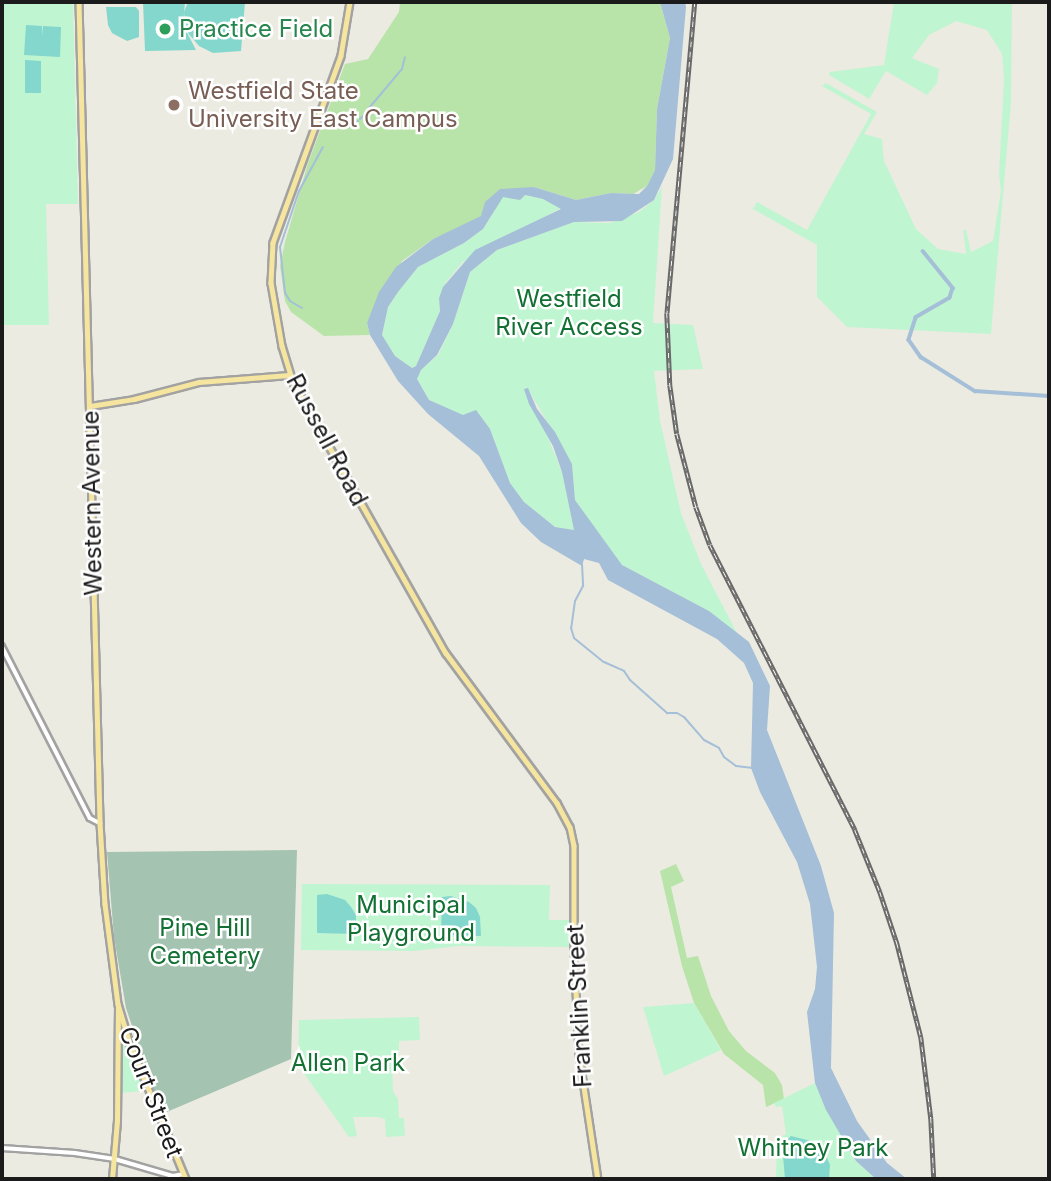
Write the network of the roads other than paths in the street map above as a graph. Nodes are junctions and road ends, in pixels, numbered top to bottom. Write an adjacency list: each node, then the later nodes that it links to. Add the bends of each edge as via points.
1 (79, 2): 4 (main road, Western Avenue)
2 (350, 2): 3 (main road, Russell Road, via 341,56 273,243 272,293)
3 (289, 374): 4 (main road, via 208,381); 7 (main road, Russell Road, via 446,653 560,807)
4 (90, 406): 6 (main road, Western Avenue)
5 (2, 646): 6 (street, via 90,818)
6 (100, 823): 8 (main road, Western Avenue)
7 (572, 832): 15 (main road, Franklin Street, via 579,1054)
8 (118, 1004): 9 (main road, Court Street); 10 (main road)
9 (127, 1033): 10 (street); 13 (main road, Court Street)
10 (116, 1041): 12 (main road)
11 (2, 1148): 12 (street)
12 (115, 1159): 13 (street); 14 (main road)
13 (185, 1177)
14 (112, 1179)
15 (598, 1179)

